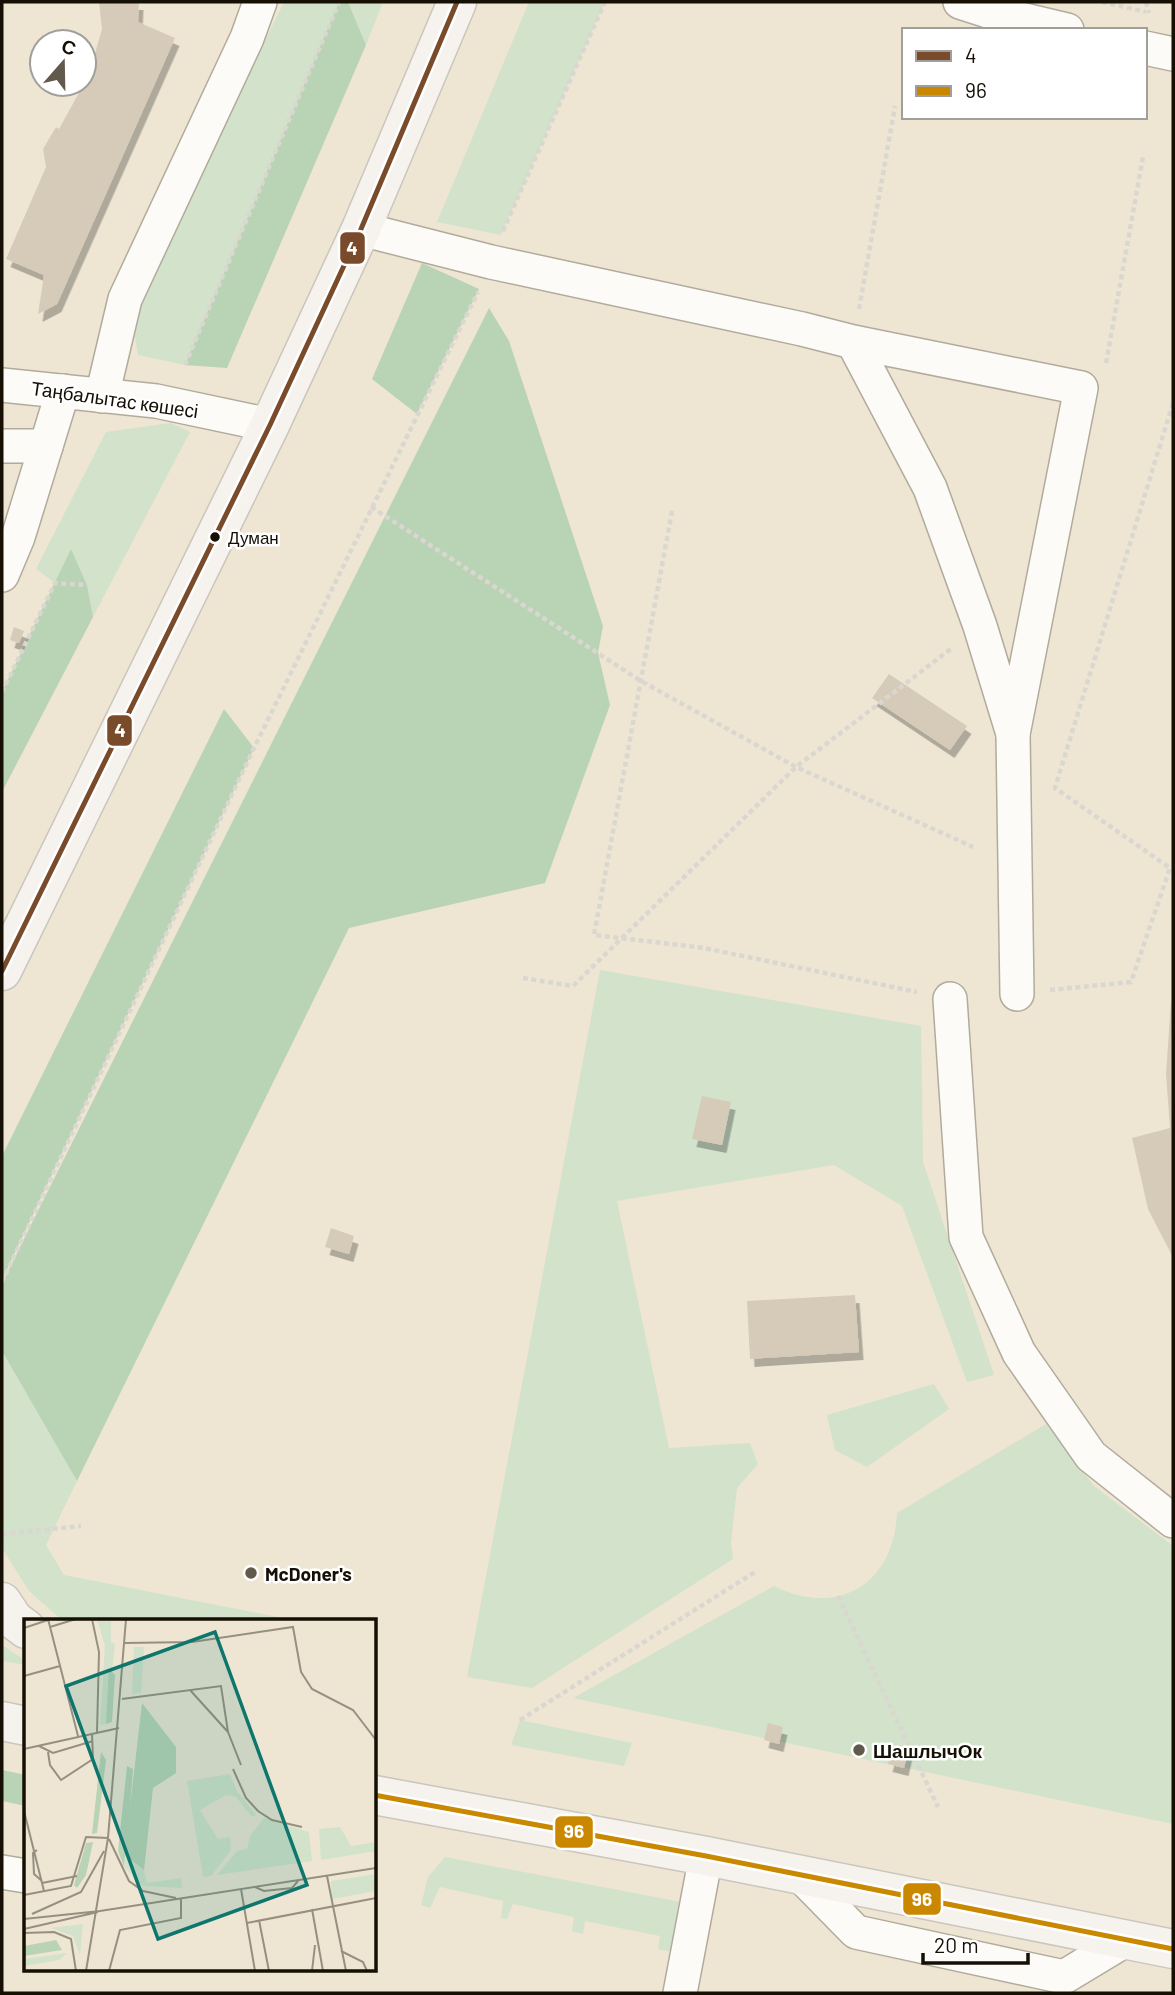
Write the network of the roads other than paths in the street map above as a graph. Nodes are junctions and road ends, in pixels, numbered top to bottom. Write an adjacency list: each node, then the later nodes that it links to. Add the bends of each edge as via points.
1 (260, 2): 11 (street, via 125,299)
2 (457, 2): 7 (main road)
3 (960, 2): 4 (street)
4 (1059, 28)
5 (1147, 48): 6 (street)
6 (1173, 54)
7 (361, 229): 8 (street, via 802,329); 12 (main road)
8 (855, 326): 16 (street, via 930,488); 16 (street, via 1081,388)
9 (2, 384): 10 (street, Таңбалытас көшесі)
10 (62, 391): 11 (street, Таңбалытас көшесі); 14 (street)
11 (102, 396): 12 (street, Таңбалытас көшесі, via 156,401)
12 (270, 425): 17 (main road)
13 (2, 446): 14 (street)
14 (46, 446): 15 (street)
15 (2, 575)
16 (1013, 734): 18 (street)
17 (2, 971)
18 (1017, 994)
19 (950, 999): 20 (street, via 966,1237 1019,1353 1091,1456)
20 (1173, 1521)
21 (2, 1602): 22 (main road)
22 (24, 1628)
23 (2, 1721): 24 (main road)
24 (24, 1726)
25 (376, 1795): 26 (main road)
26 (706, 1856): 29 (main road); 30 (street)
27 (2, 1872): 28 (street)
28 (24, 1876)
29 (1173, 1948)
30 (680, 1993)

